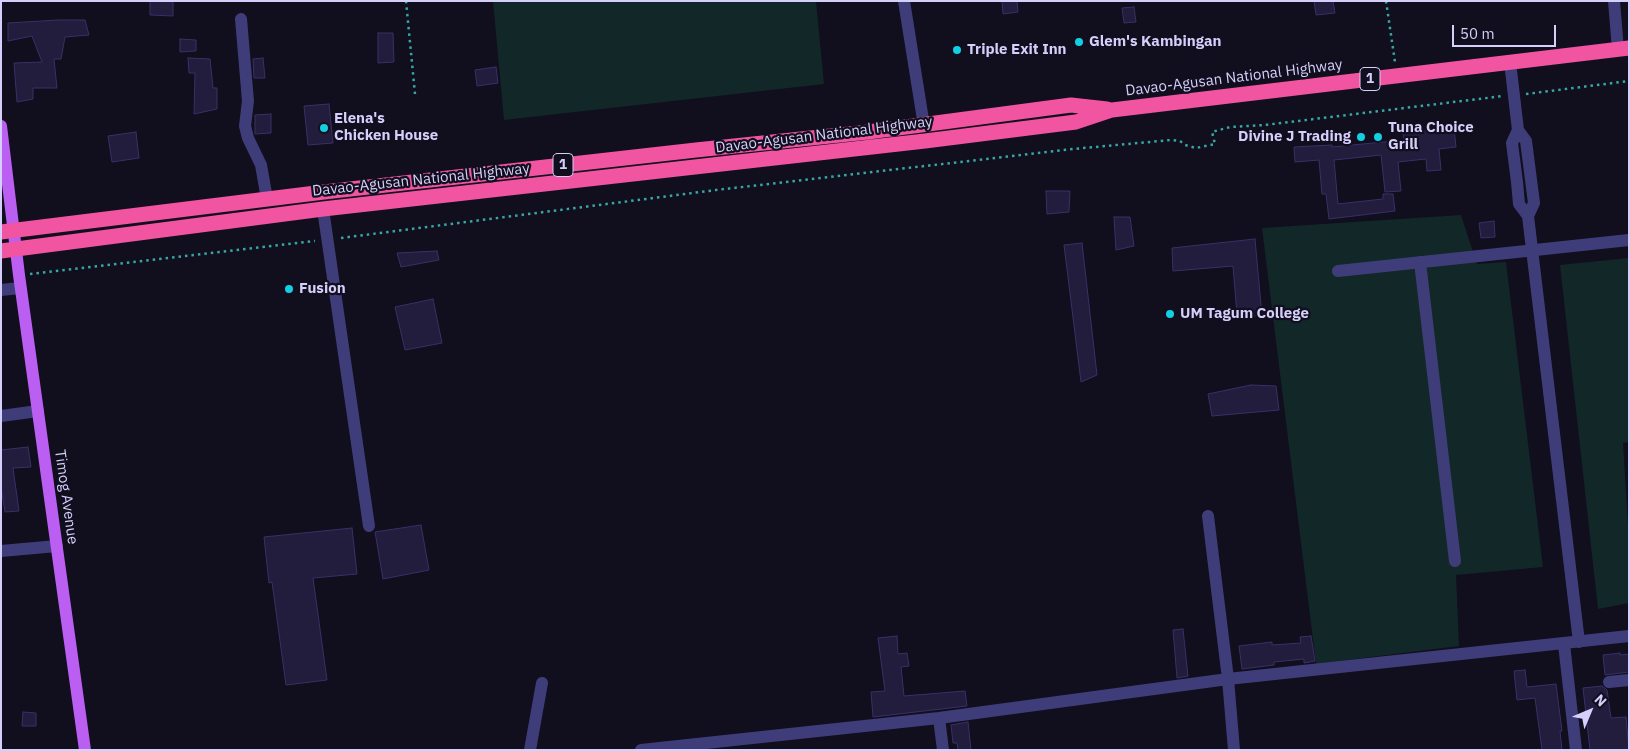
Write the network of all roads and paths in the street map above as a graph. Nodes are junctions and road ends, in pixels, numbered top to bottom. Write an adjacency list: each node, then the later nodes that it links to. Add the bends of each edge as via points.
1 (406, 1): 10 (path)
2 (904, 1): 14 (street)
3 (1386, 1): 8 (path)
4 (1614, 1): 6 (street)
5 (241, 19): 20 (street, via 248,101 245,126 261,165)
6 (1623, 49): 7 (highway, Davao-Agusan National Highway / 1)
7 (1510, 62): 8 (highway, Davao-Agusan National Highway / 1); 11 (street)
8 (1397, 76): 12 (highway, Davao-Agusan National Highway / 1)
9 (1629, 81): 11 (path)
10 (415, 94)
11 (1514, 95): 15 (street); 25 (path, via 1230,127 1212,132 1215,144 1196,148 1170,140 1073,149 716,190)
12 (1112, 110): 14 (highway, Davao-Agusan National Highway / 1, via 1071,105); 17 (highway, Davao-Agusan National Highway / 1, via 1076,122)
13 (1, 126): 24 (main road, Timog Avenue)
14 (924, 126): 16 (highway, Davao-Agusan National Highway / 1)
15 (1518, 130): 18 (street, via 1526,141); 19 (street, via 1512,143)
16 (868, 132): 17 (highway); 20 (highway, Davao-Agusan National Highway / 1)
17 (870, 148): 21 (highway, Davao-Agusan National Highway / 1)
18 (1531, 180): 19 (street); 23 (street, via 1534,203)
19 (1517, 182): 23 (street, via 1519,204)
20 (267, 199): 22 (highway); 24 (highway, Davao-Agusan National Highway / 1)
21 (323, 209): 22 (highway, Davao-Agusan National Highway / 1); 25 (street)
22 (269, 216): 27 (highway, Davao-Agusan National Highway / 1)
23 (1528, 216): 28 (street)
24 (7, 232): 27 (main road, Timog Avenue)
25 (327, 240): 31 (path); 36 (street)
26 (1629, 240): 28 (street)
27 (8, 250): 31 (main road, Timog Avenue)
28 (1532, 250): 29 (street); 41 (street)
29 (1420, 262): 30 (street); 39 (street)
30 (1338, 271)
31 (20, 282): 32 (street); 33 (main road, Timog Avenue)
32 (1, 290)
33 (38, 411): 34 (street); 37 (main road, Timog Avenue)
34 (1, 416)
35 (1208, 516): 43 (street)
36 (369, 526)
37 (56, 546): 38 (street); 49 (main road, Timog Avenue)
38 (1, 551)
39 (1455, 561)
40 (1629, 636): 41 (street)
41 (1579, 642): 42 (street)
42 (1564, 644): 43 (street); 54 (street)
43 (1228, 680): 47 (street); 53 (street)
44 (1629, 680): 45 (street)
45 (1609, 682)
46 (542, 683): 50 (street)
47 (939, 718): 48 (street); 52 (street)
48 (666, 748): 51 (street)
49 (85, 750)
50 (530, 750)
51 (641, 750)
52 (943, 750)
53 (1234, 750)
54 (1576, 750)

